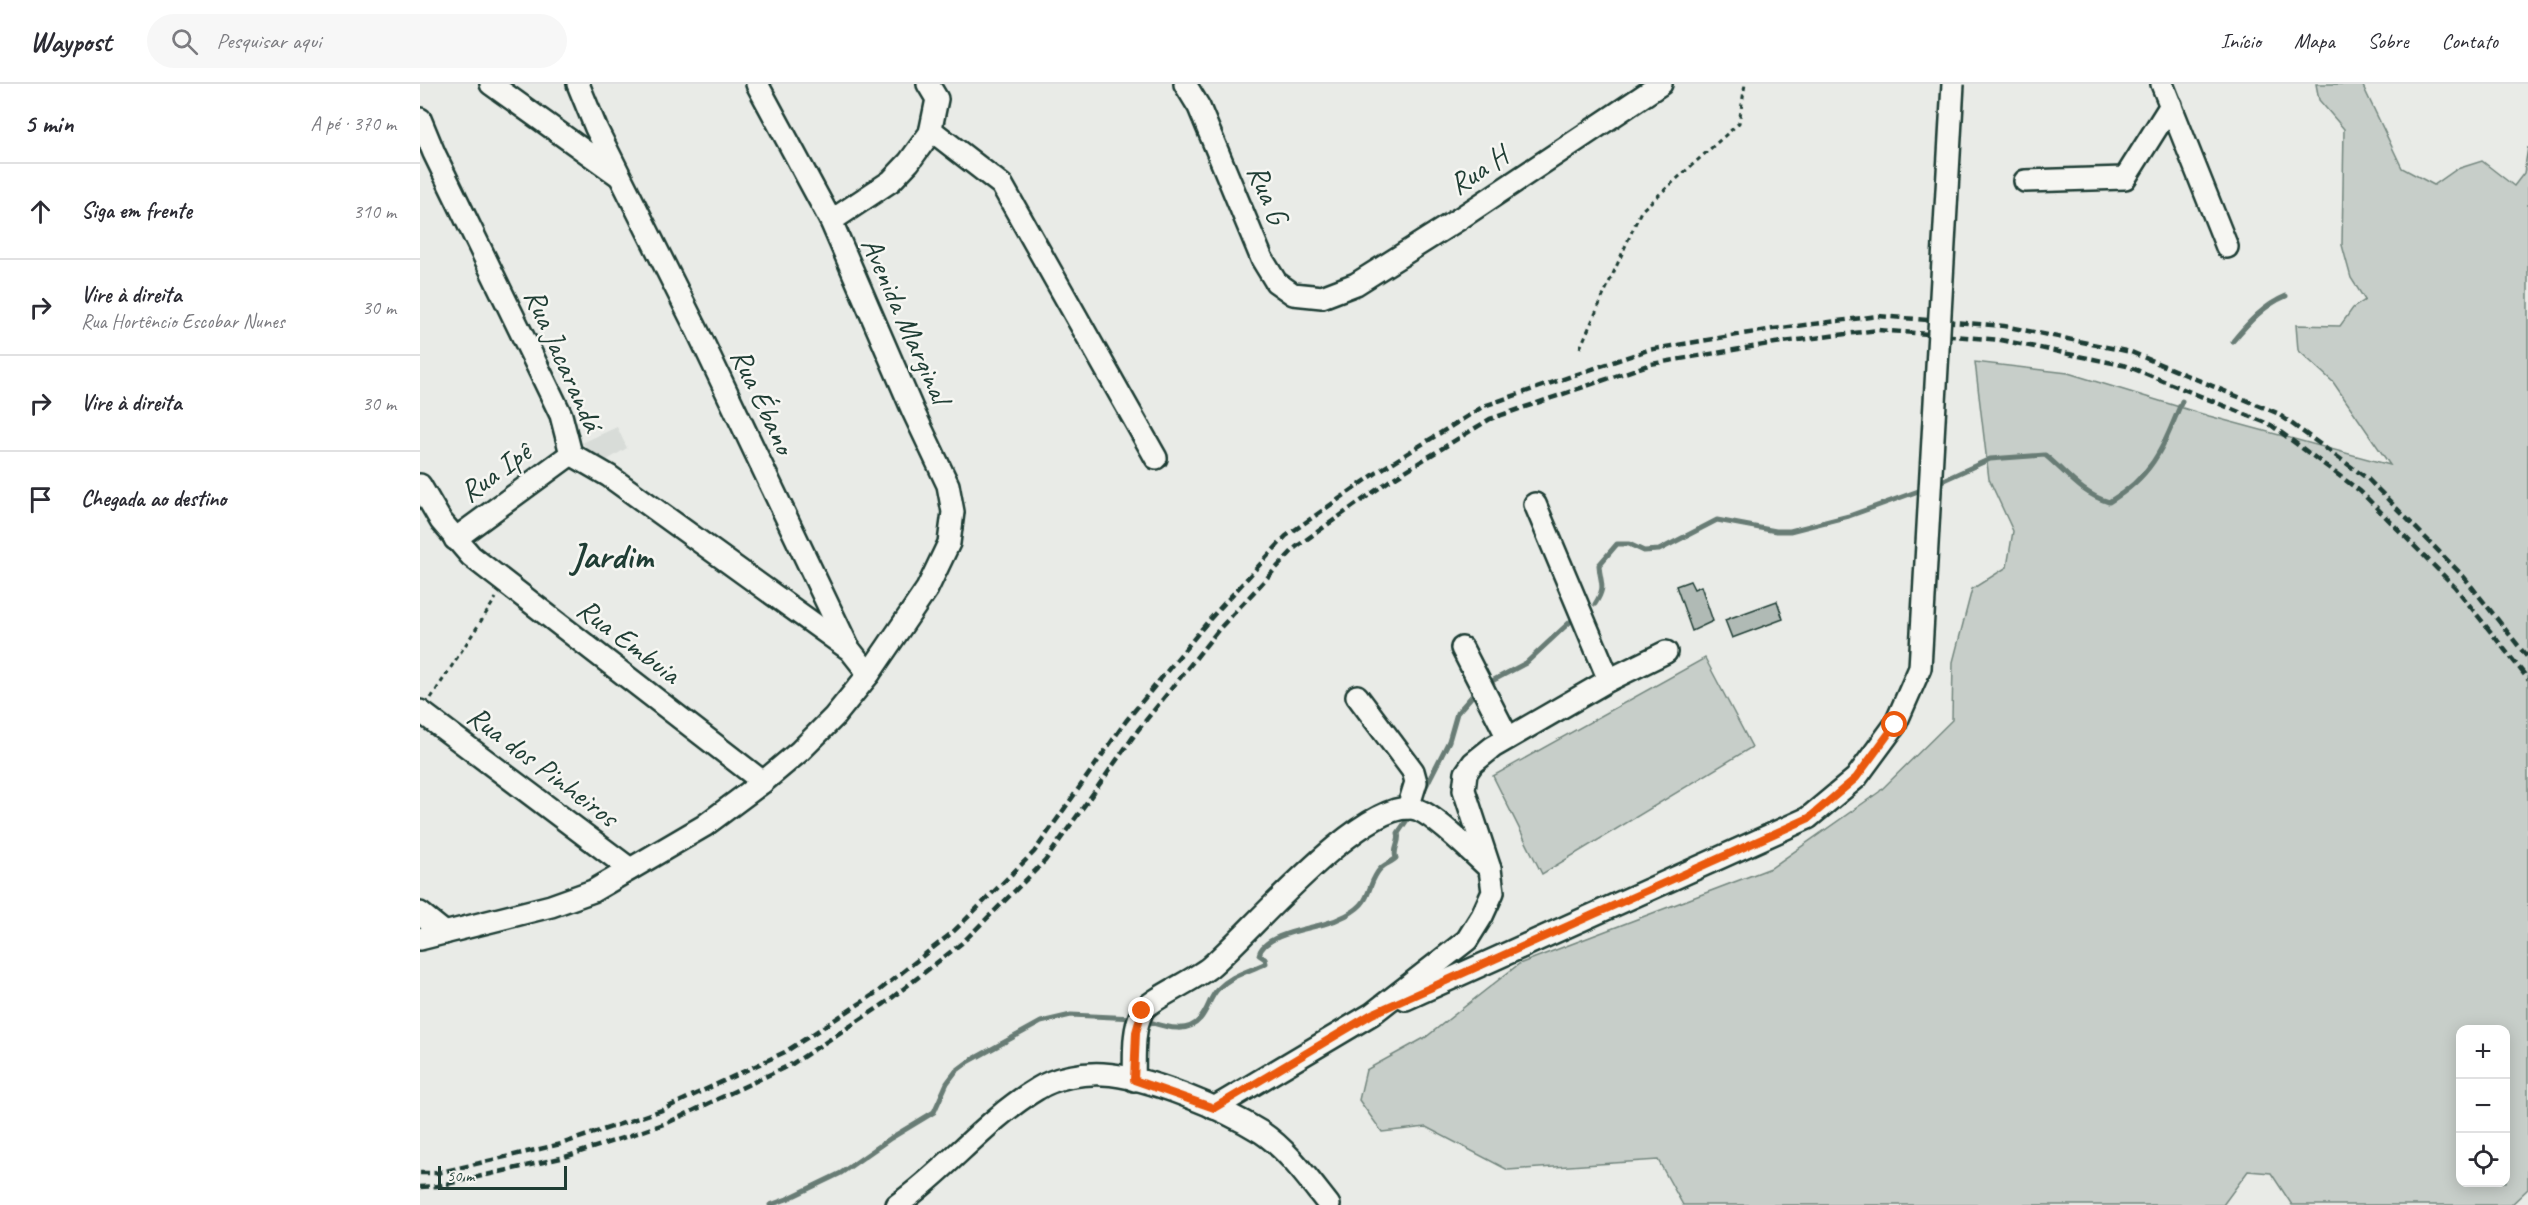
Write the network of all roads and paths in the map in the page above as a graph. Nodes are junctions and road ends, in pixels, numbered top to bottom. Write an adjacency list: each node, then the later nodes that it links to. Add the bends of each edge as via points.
1 (491, 84): 13 (street)
2 (578, 84): 13 (street, Rua Ébano)
3 (757, 84): 15 (street, Avenida Marginal)
4 (928, 84): 12 (street, via 936,99)
5 (1185, 84): 17 (street, Rua G, via 1199,107 1262,259 1276,282 1293,294)
6 (1661, 84): 17 (street, Rua H, via 1356,284)
7 (1745, 84): 18 (path, via 1739,123 1641,211)
8 (1953, 84): 40 (street, bridge, via 1920,668 1895,725 1856,778 1809,818)
9 (2162, 84): 10 (street)
10 (2171, 105): 14 (street, via 2125,178); 16 (street)
11 (420, 119): 19 (street, Rua Jacarandá, via 561,415)
12 (930, 130): 15 (street, via 891,181); 20 (street, via 1002,185)
13 (620, 178): 26 (street, Rua Ébano)
14 (2025, 181)
15 (831, 221): 28 (street, Avenida Marginal, via 948,485 953,512 949,543 927,589)
16 (2227, 247)
17 (1322, 297)
18 (1580, 348)
19 (571, 454): 23 (street, Rua Ipê); 26 (street, Rua Jacarandá, via 609,476)
20 (1156, 458)
21 (420, 485): 23 (street, Rua Embuia)
22 (1535, 504): 29 (street)
23 (455, 539): 24 (street, Rua Embuia)
24 (505, 584): 31 (path); 33 (street, Rua Embuia)
25 (1462, 648): 32 (street)
26 (850, 650): 28 (street, Rua Jacarandá)
27 (1666, 652): 29 (street)
28 (869, 674): 33 (street, Avenida Marginal, via 834,717)
29 (1609, 680): 32 (street)
30 (1357, 696): 34 (street, via 1413,771 1416,782)
31 (421, 712): 35 (street, Rua dos Pinheiros)
32 (1508, 738): 36 (street, via 1473,763 1466,773 1464,790)
33 (764, 782): 35 (street, Avenida Marginal, via 704,826)
34 (1408, 808): 36 (street, via 1428,814); 41 (street, via 1397,808 1349,836 1208,969 1142,1011 1136,1032)
35 (630, 869): 38 (street, Avenida Marginal, via 593,891 551,906)
36 (1490, 869): 40 (street, via 1493,891 1467,940)
37 (420, 914): 38 (street)
38 (445, 933): 39 (street, Avenida Marginal)
39 (420, 939)
40 (1372, 1014): 42 (street)
41 (1134, 1080): 42 (street); 43 (street, via 1104,1074 1072,1076 1040,1087 1005,1111)
42 (1214, 1108): 44 (street, via 1262,1133 1306,1175)
43 (897, 1205)
44 (1329, 1205)

